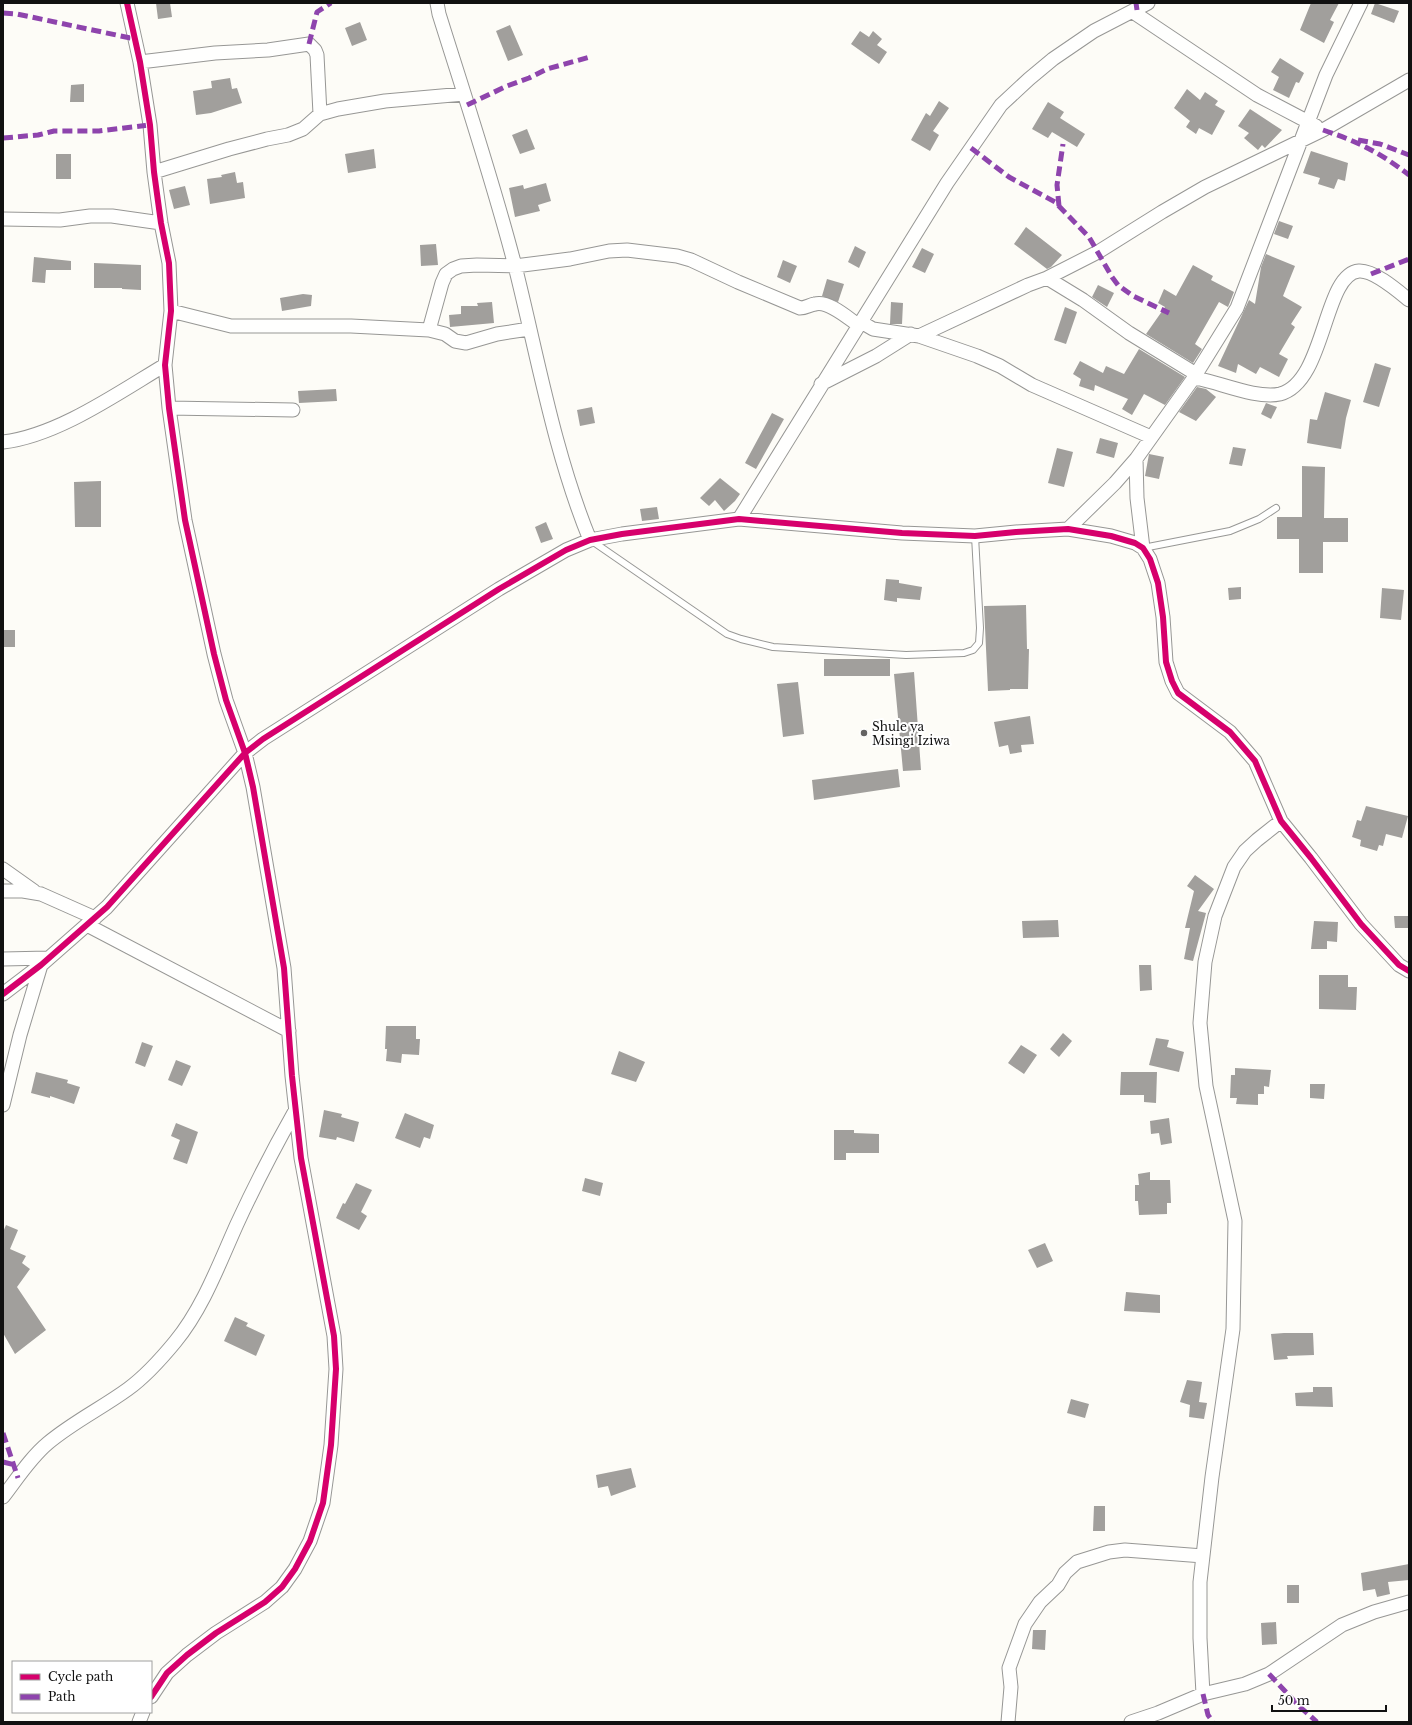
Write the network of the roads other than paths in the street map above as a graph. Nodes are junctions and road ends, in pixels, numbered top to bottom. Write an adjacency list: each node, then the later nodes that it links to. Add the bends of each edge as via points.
1 (127, 3): 6 (street)
2 (437, 3): 8 (street)
3 (1148, 3): 5 (street)
4 (1361, 3): 10 (street, via 1326,75)
5 (1133, 12): 10 (street, via 1256,95); 20 (street, via 1094,31 1053,59 1001,105 947,183)
6 (140, 62): 9 (street, via 309,44 315,50 318,60); 13 (street, via 150,124)
7 (1409, 80): 11 (street)
8 (464, 94): 9 (street, via 361,104); 16 (street)
9 (320, 114): 13 (street, via 303,129 288,135 267,138)
10 (1309, 122): 11 (street); 12 (street)
11 (1323, 130): 12 (street)
12 (1302, 140): 17 (street, via 1205,187 1098,252); 25 (street, via 1237,308)
13 (154, 172): 15 (street)
14 (3, 220): 15 (street, via 60,220 112,216)
15 (162, 223): 19 (street, via 170,263)
16 (515, 266): 20 (street, via 609,251 627,250 677,256 800,308 816,304 832,307); 21 (street); 22 (street, via 462,266 449,271 442,283)
17 (1047, 278): 23 (street); 25 (street)
18 (1409, 300): 25 (street, via 1371,274 1361,271 1348,276 1339,288 1304,375 1294,387 1281,394 1250,392)
19 (171, 311): 22 (street, via 231,326 351,326); 24 (street)
20 (860, 324): 23 (street, via 881,331); 26 (street)
21 (529, 329): 22 (street, via 497,334 466,343); 36 (street, via 559,450 571,491)
22 (429, 330)
23 (915, 335): 26 (street); 29 (street, via 977,356 1032,385)
24 (165, 365): 27 (street); 30 (street, via 56,426 31,437)
25 (1195, 376): 29 (street)
26 (821, 384): 33 (street)
27 (169, 408): 28 (street); 38 (street, via 185,520 226,700)
28 (293, 410)
29 (1151, 437): 31 (street)
30 (3, 442)
31 (1136, 459): 34 (street, via 1116,483); 37 (street, via 1137,498)
32 (1276, 508): 37 (lane, via 1259,519 1230,531)
33 (739, 519): 35 (street, via 902,533); 36 (street)
34 (1068, 529): 35 (street); 37 (street, via 1111,536)
35 (975, 536): 36 (lane, via 979,643 973,650 964,653 906,655 773,647 727,634)
36 (590, 540): 38 (street, via 566,550 499,589)
37 (1143, 548): 39 (street, via 1155,570 1163,617 1166,662 1178,693 1230,732 1255,761)
38 (244, 753): 43 (street); 48 (street, via 284,968)
39 (1281, 821): 46 (street, via 1361,924 1399,965); 52 (street, via 1256,840 1234,866 1215,916 1205,962 1200,1023 1206,1086 1235,1221 1233,1329)
40 (3, 869): 42 (street)
41 (3, 891): 42 (street)
42 (41, 894): 43 (street)
43 (91, 922): 45 (street); 48 (street)
44 (3, 959): 45 (street)
45 (45, 962): 47 (street); 49 (street, via 20,1035)
46 (1409, 971)
47 (3, 994)
48 (289, 1031): 50 (street)
49 (3, 1105)
50 (295, 1111): 51 (street, via 262,1171 193,1316 176,1340 141,1379 88,1413 36,1454); 55 (street, via 301,1158 334,1336 335,1396 323,1503 310,1541 296,1569 282,1587 187,1655 168,1673)
51 (3, 1497)
52 (1203, 1556): 54 (street, via 1200,1582 1200,1638); 56 (street, via 1125,1550 1077,1562 1040,1602 1025,1624 1009,1668 1011,1687)
53 (1409, 1602): 54 (street, via 1342,1625 1258,1679 1237,1687)
54 (1203, 1694): 57 (street)
55 (152, 1696)
56 (1008, 1722)
57 (1131, 1722)

